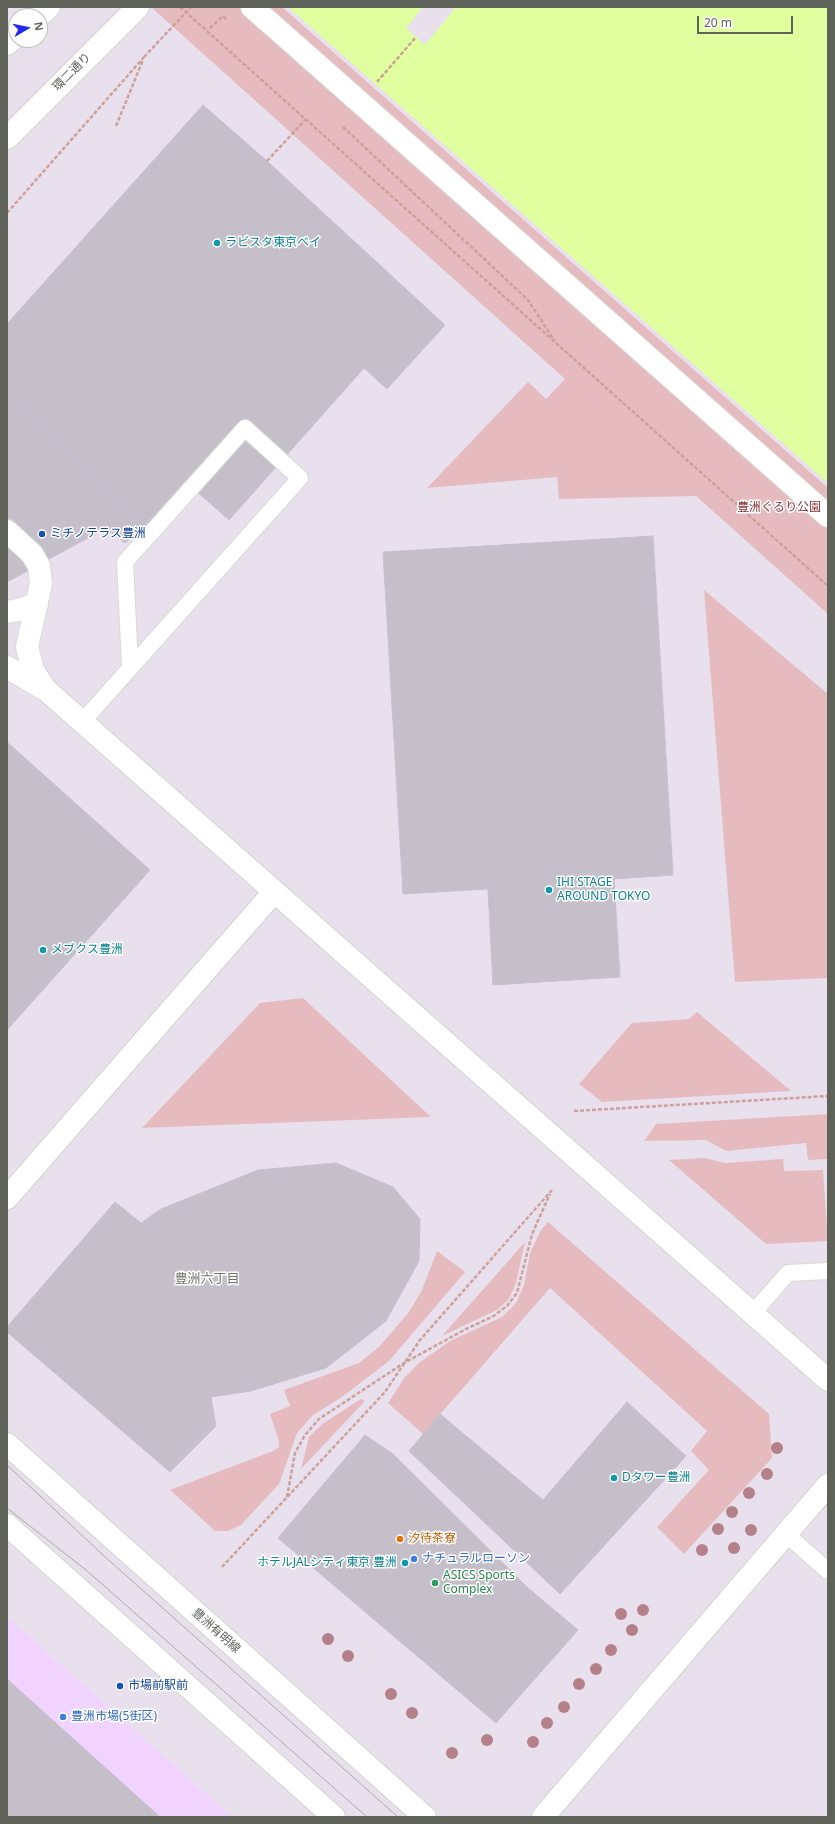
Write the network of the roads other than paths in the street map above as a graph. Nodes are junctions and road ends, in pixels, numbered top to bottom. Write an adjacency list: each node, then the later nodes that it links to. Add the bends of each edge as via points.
1 (252, 7): 4 (street)
2 (132, 12): 3 (street, 環二通り)
3 (7, 138)
4 (828, 516)
5 (7, 531): 6 (street, via 32,554 39,566 41,583)
6 (37, 604): 7 (street); 10 (street, via 27,647 33,670)
7 (7, 612)
8 (7, 667): 10 (street)
9 (130, 667): 9 (lane, via 125,562 245,428 300,478); 11 (lane)
10 (45, 689): 11 (street)
11 (82, 722): 12 (street)
12 (274, 892): 13 (street); 15 (street)
13 (7, 1198)
14 (828, 1271): 15 (lane, via 788,1273)
15 (753, 1313): 16 (street)
16 (828, 1380)
17 (7, 1444): 23 (street, 豊洲有明線)
18 (828, 1485): 20 (street)
19 (7, 1525): 22 (street)
20 (786, 1534): 21 (lane); 24 (street)
21 (828, 1571)
22 (334, 1817)
23 (425, 1817)
24 (543, 1817)

